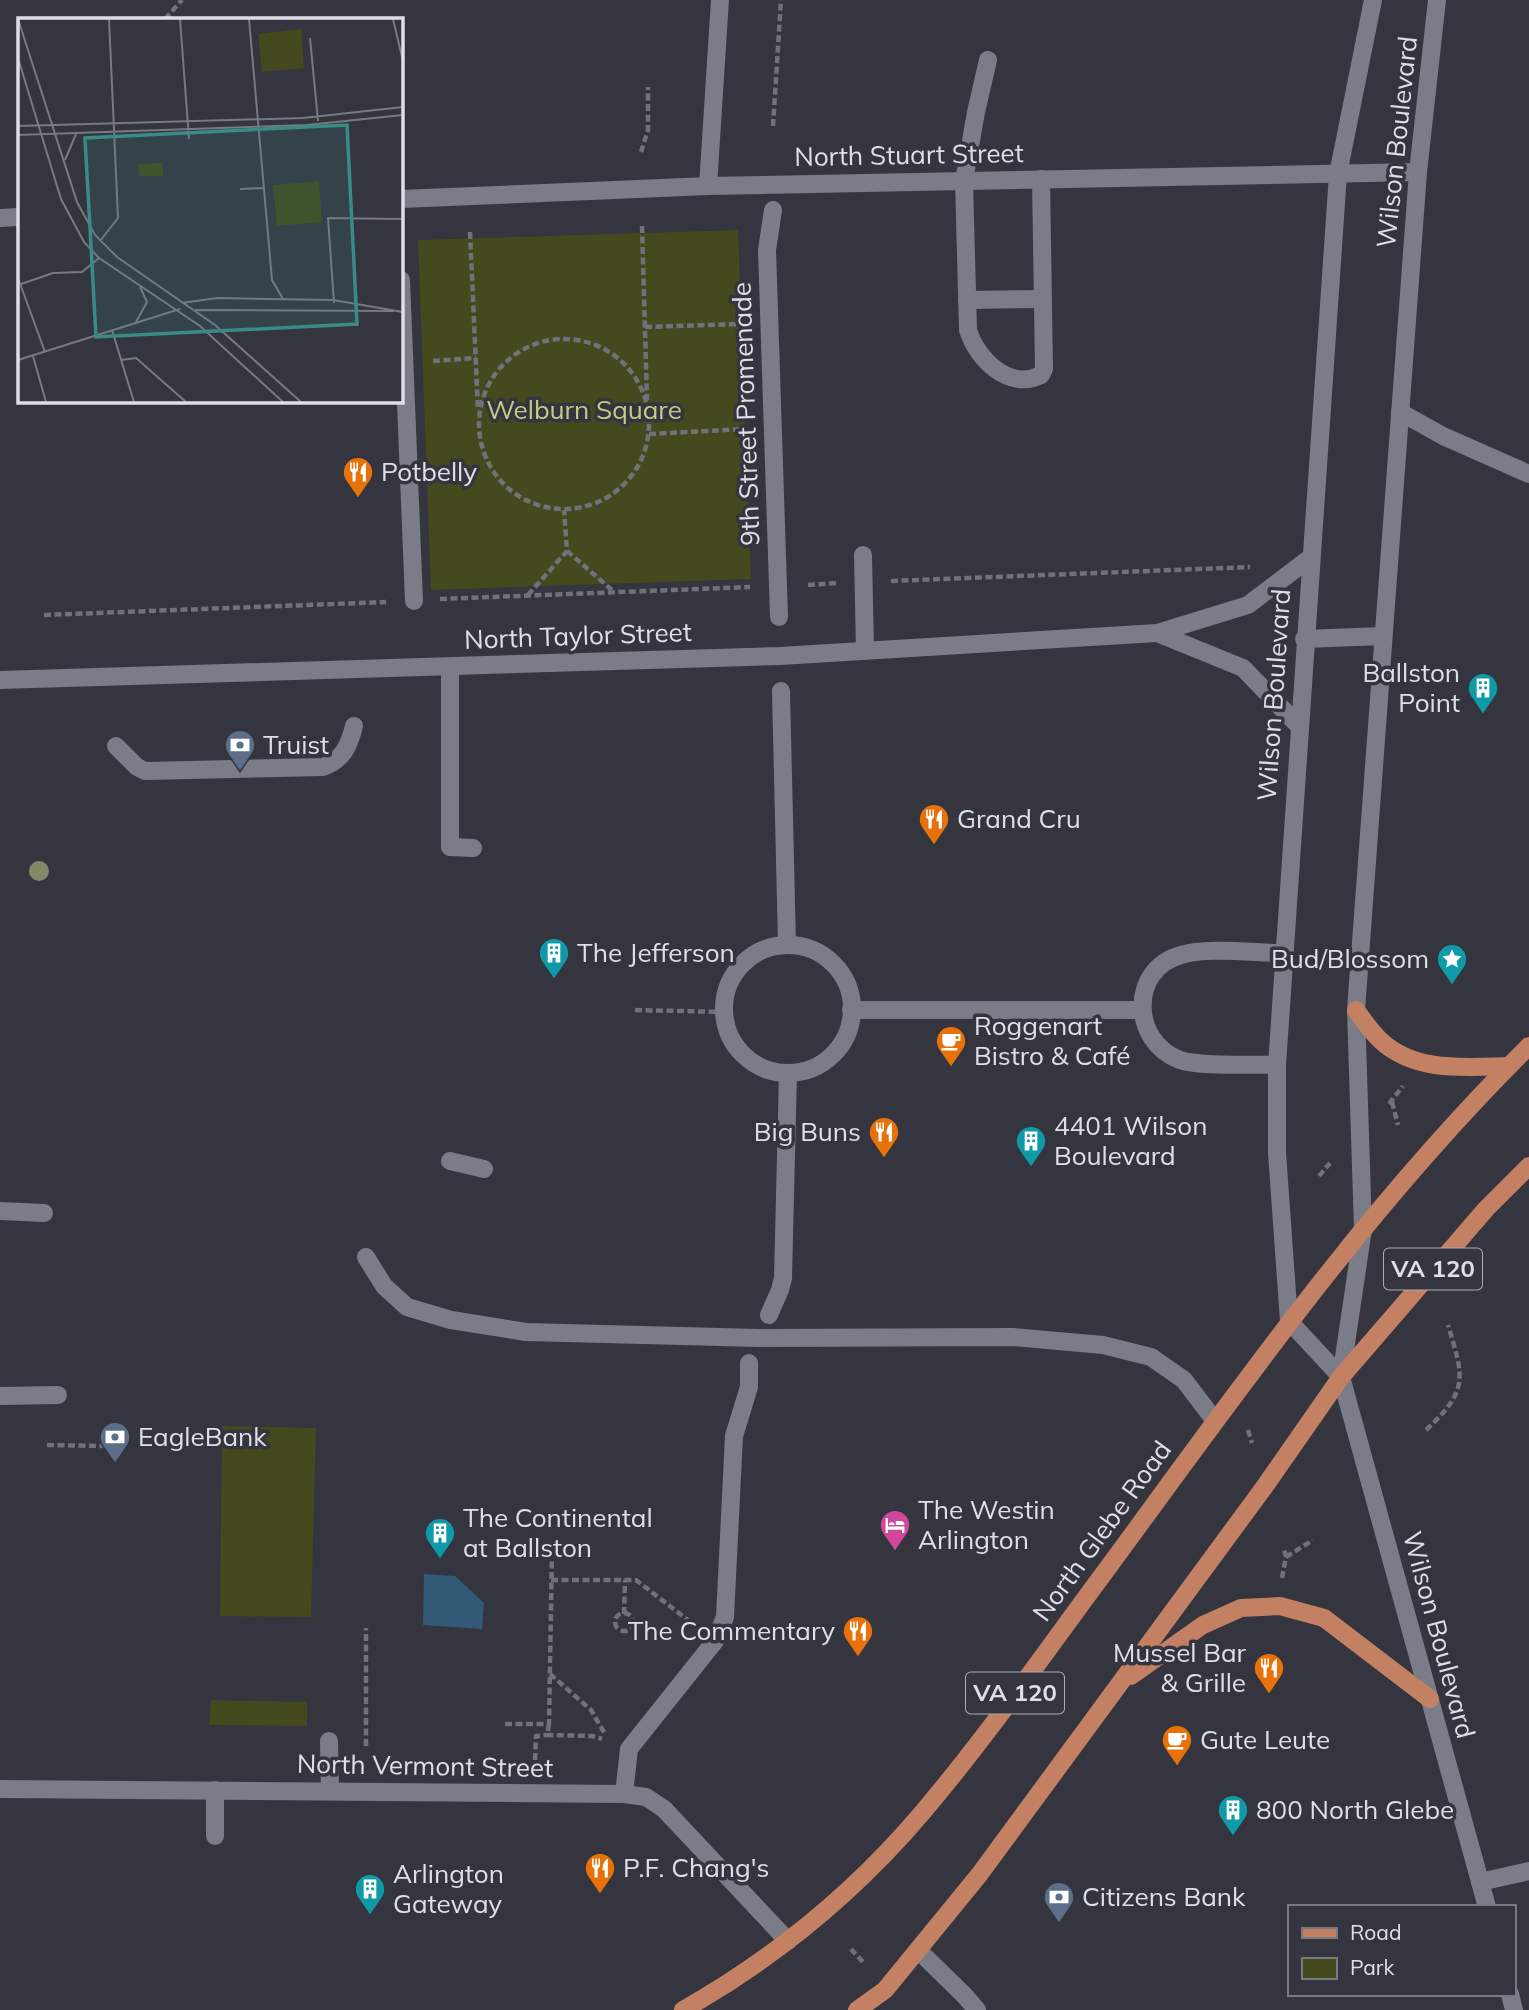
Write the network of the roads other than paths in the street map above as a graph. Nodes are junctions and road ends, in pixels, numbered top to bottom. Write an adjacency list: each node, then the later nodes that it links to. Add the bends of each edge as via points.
1 (720, 0): 9 (street)
2 (1373, 0): 6 (street, Wilson Boulevard)
3 (1437, 0): 5 (street, Wilson Boulevard)
4 (988, 60): 8 (street)
5 (1418, 172): 6 (street, North Stuart Street); 17 (street, Wilson Boulevard)
6 (1338, 174): 7 (street, North Stuart Street); 20 (street, Wilson Boulevard)
7 (1041, 179): 8 (street, North Stuart Street); 14 (street)
8 (964, 181): 9 (street, North Stuart Street); 16 (street)
9 (708, 186): 10 (street, North Stuart Street)
10 (402, 199)
11 (773, 210): 22 (street, 9th Street Promenade, via 767,250)
12 (18, 217): 13 (street)
13 (0, 218)
14 (1044, 299): 16 (street); 16 (street, via 1044,369 1041,375 1021,381 1005,377 973,345)
15 (402, 300): 21 (street)
16 (967, 300)
17 (1400, 412): 18 (street); 24 (street, Wilson Boulevard)
18 (1529, 474)
19 (863, 555): 26 (street)
20 (1310, 558): 23 (street, North Taylor Street, via 1248,605); 25 (street, Wilson Boulevard)
21 (414, 601)
22 (779, 617)
23 (1157, 633): 26 (street, North Taylor Street); 30 (street, North Taylor Street, via 1243,668)
24 (1383, 636): 25 (street); 38 (street, Wilson Boulevard)
25 (1304, 639): 30 (street, Wilson Boulevard)
26 (865, 651): 27 (street, North Taylor Street)
27 (450, 667): 28 (street, North Taylor Street); 33 (street, via 450,847)
28 (0, 680)
29 (781, 691): 34 (street)
30 (1298, 725): 35 (street, Wilson Boulevard)
31 (354, 726): 32 (street, via 345,752 323,767 145,771)
32 (116, 746)
33 (474, 848)
34 (787, 945): 36 (street, via 809,948 828,959 842,976); 42 (street, via 748,958 734,974 724,1012 738,1049 752,1062)
35 (1284, 953): 37 (street, via 1182,954 1156,970 1147,984); 40 (street, Wilson Boulevard)
36 (851, 1010): 37 (street); 42 (street, via 847,1033 837,1050 824,1062)
37 (1142, 1010): 40 (street, via 1144,1025 1168,1055 1183,1061)
38 (1356, 1010): 41 (main road, via 1380,1040 1418,1062 1450,1068); 48 (street, Wilson Boulevard)
39 (1529, 1046): 41 (main road, North Glebe Road / VA 120)
40 (1277, 1065): 51 (street, Wilson Boulevard, via 1277,1153)
41 (1509, 1066): 48 (main road, North Glebe Road / VA 120)
42 (788, 1073): 50 (street, via 783,1278)
43 (450, 1161): 45 (street)
44 (1529, 1166): 53 (main road, VA 120)
45 (484, 1170)
46 (0, 1212): 47 (street)
47 (44, 1213)
48 (1363, 1229): 51 (main road, North Glebe Road / VA 120); 53 (street, Wilson Boulevard)
49 (366, 1257): 56 (street, via 384,1286 407,1307 451,1320 526,1332 759,1338 1013,1337 1103,1345 1151,1357 1184,1380)
50 (769, 1315)
51 (1289, 1321): 53 (street, Wilson Boulevard); 56 (main road, North Glebe Road / VA 120)
52 (749, 1363): 63 (street, via 749,1387 734,1436 726,1617 715,1641 629,1748)
53 (1341, 1377): 57 (main road, VA 120); 58 (street, Wilson Boulevard)
54 (58, 1395): 55 (street)
55 (0, 1396)
56 (1215, 1421): 68 (main road, North Glebe Road / VA 120, via 921,1815 849,1889)
57 (1117, 1686): 58 (main road, via 1203,1625 1241,1608 1280,1605 1324,1618); 69 (main road, VA 120)
58 (1430, 1699): 66 (street, Wilson Boulevard)
59 (329, 1741): 62 (street)
60 (0, 1789): 61 (street, North Vermont Street)
61 (215, 1790): 62 (street, North Vermont Street); 64 (street)
62 (330, 1791): 63 (street, North Vermont Street)
63 (624, 1794): 68 (street, North Vermont Street, via 656,1802)
64 (215, 1836)
65 (1529, 1871): 66 (street)
66 (1480, 1882): 67 (street, Wilson Boulevard)
67 (1486, 1905)
68 (788, 1941): 70 (main road, North Glebe Road / VA 120, via 746,1973)
69 (919, 1951): 71 (main road, VA 120, via 885,1990); 72 (street)
70 (683, 2010)
71 (857, 2010)
72 (976, 2010)

